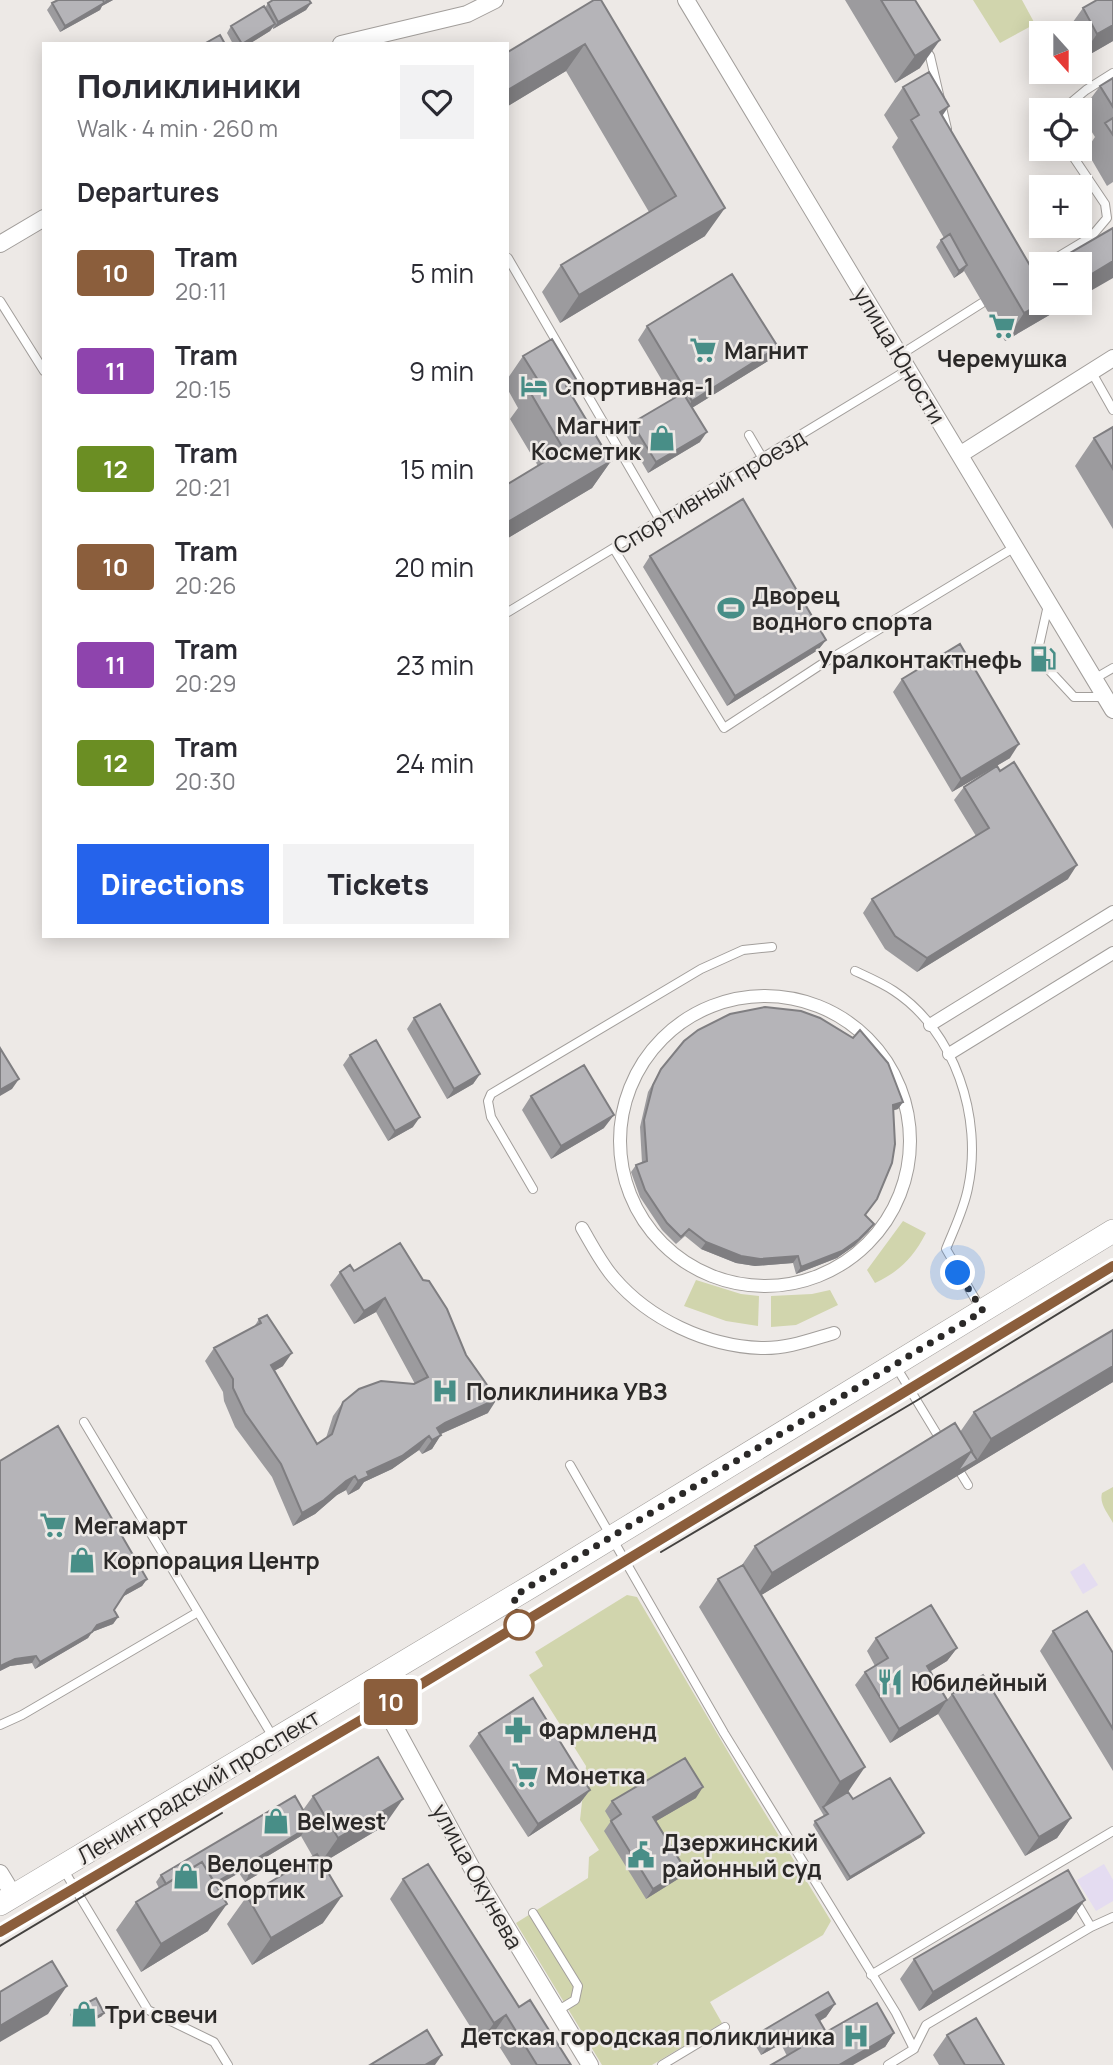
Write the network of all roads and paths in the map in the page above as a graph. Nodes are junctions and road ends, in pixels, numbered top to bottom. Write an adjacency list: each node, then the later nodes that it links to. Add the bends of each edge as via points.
1 (495, 0): 3 (street, via 467,14)
2 (686, 0): 18 (street, улица Юности)
3 (376, 40): 4 (street)
4 (358, 42)
5 (923, 45): 8 (lane, via 930,56)
6 (1113, 73): 7 (lane)
7 (1076, 98)
8 (949, 138)
9 (1076, 161): 11 (lane)
10 (1113, 199): 11 (lane)
11 (1105, 204): 14 (lane, via 1107,218 1091,237)
12 (42, 219): 13 (street)
13 (0, 244)
14 (1066, 252)
15 (509, 260): 27 (lane)
16 (0, 301): 20 (lane)
17 (982, 303): 18 (lane)
18 (900, 355): 21 (street, улица Юности)
19 (1113, 358): 22 (street)
20 (42, 368)
21 (909, 369): 25 (street, улица Юности); 26 (lane, Спортивный проезд)
22 (1091, 371): 23 (lane); 25 (street)
23 (1113, 410)
24 (748, 435): 26 (lane)
25 (961, 454): 28 (street, улица Юности)
26 (763, 459): 27 (lane, Спортивный проезд)
27 (660, 520): 29 (lane, Спортивный проезд)
28 (1016, 547): 29 (lane, via 724,728); 30 (street, улица Юности)
29 (614, 549): 31 (lane, Спортивный проезд)
30 (1049, 603): 33 (street, улица Юности); 34 (lane, via 1038,650 1048,669 1074,697)
31 (509, 611)
32 (1113, 668): 33 (lane)
33 (1094, 679): 34 (street, улица Юности)
34 (1109, 704)
35 (1113, 912): 39 (street)
36 (772, 947): 42 (lane, via 743,950 718,960 491,1094 491,1117)
37 (1113, 953): 40 (street)
38 (855, 971): 39 (lane, via 895,992)
39 (930, 1026): 40 (lane)
40 (949, 1054): 45 (lane, via 967,1108 971,1156 968,1188 946,1249)
41 (911, 1142): 41 (street, via 895,1209 862,1250 821,1273 765,1285 711,1275 662,1245 640,1216 625,1182 620,1131 635,1075 673,1029 717,1004 762,997 817,1007 867,1038 898,1083 909,1116)
42 (533, 1189)
43 (582, 1228): 46 (street, via 602,1262 628,1292 658,1315 692,1332 762,1348)
44 (1113, 1231): 45 (main road, Ленинградский проспект)
45 (983, 1311): 47 (main road, Ленинградский проспект)
46 (834, 1333)
47 (895, 1365): 49 (lane); 53 (main road, Ленинградский проспект)
48 (84, 1422): 54 (lane)
49 (948, 1453)
50 (955, 1464): 52 (lane)
51 (570, 1465): 53 (lane)
52 (968, 1485)
53 (611, 1538): 55 (main road, Ленинградский проспект); 68 (lane)
54 (198, 1612): 56 (lane); 57 (lane)
55 (372, 1683): 57 (main road, Ленинградский проспект); 69 (street, улица Окунева, via 480,1883)
56 (0, 1725)
57 (275, 1739): 60 (main road, Ленинградский проспект)
58 (1113, 1831): 59 (lane)
59 (1054, 1866): 62 (lane); 68 (lane)
60 (62, 1867): 64 (main road, Ленинградский проспект); 72 (lane, via 148,2010 214,2042)
61 (0, 1873): 64 (street)
62 (1060, 1876)
63 (1073, 1896): 67 (lane)
64 (7, 1900)
65 (533, 1913): 69 (lane, via 578,1986 575,2000)
66 (1113, 1917): 67 (lane)
67 (1091, 1927): 71 (lane, via 926,2025)
68 (871, 1975): 71 (lane)
69 (557, 2011): 73 (street, улица Окунева)
70 (725, 2027): 74 (lane)
71 (914, 2049): 75 (lane)
72 (228, 2065)
73 (590, 2065)
74 (662, 2065)
75 (888, 2065)

